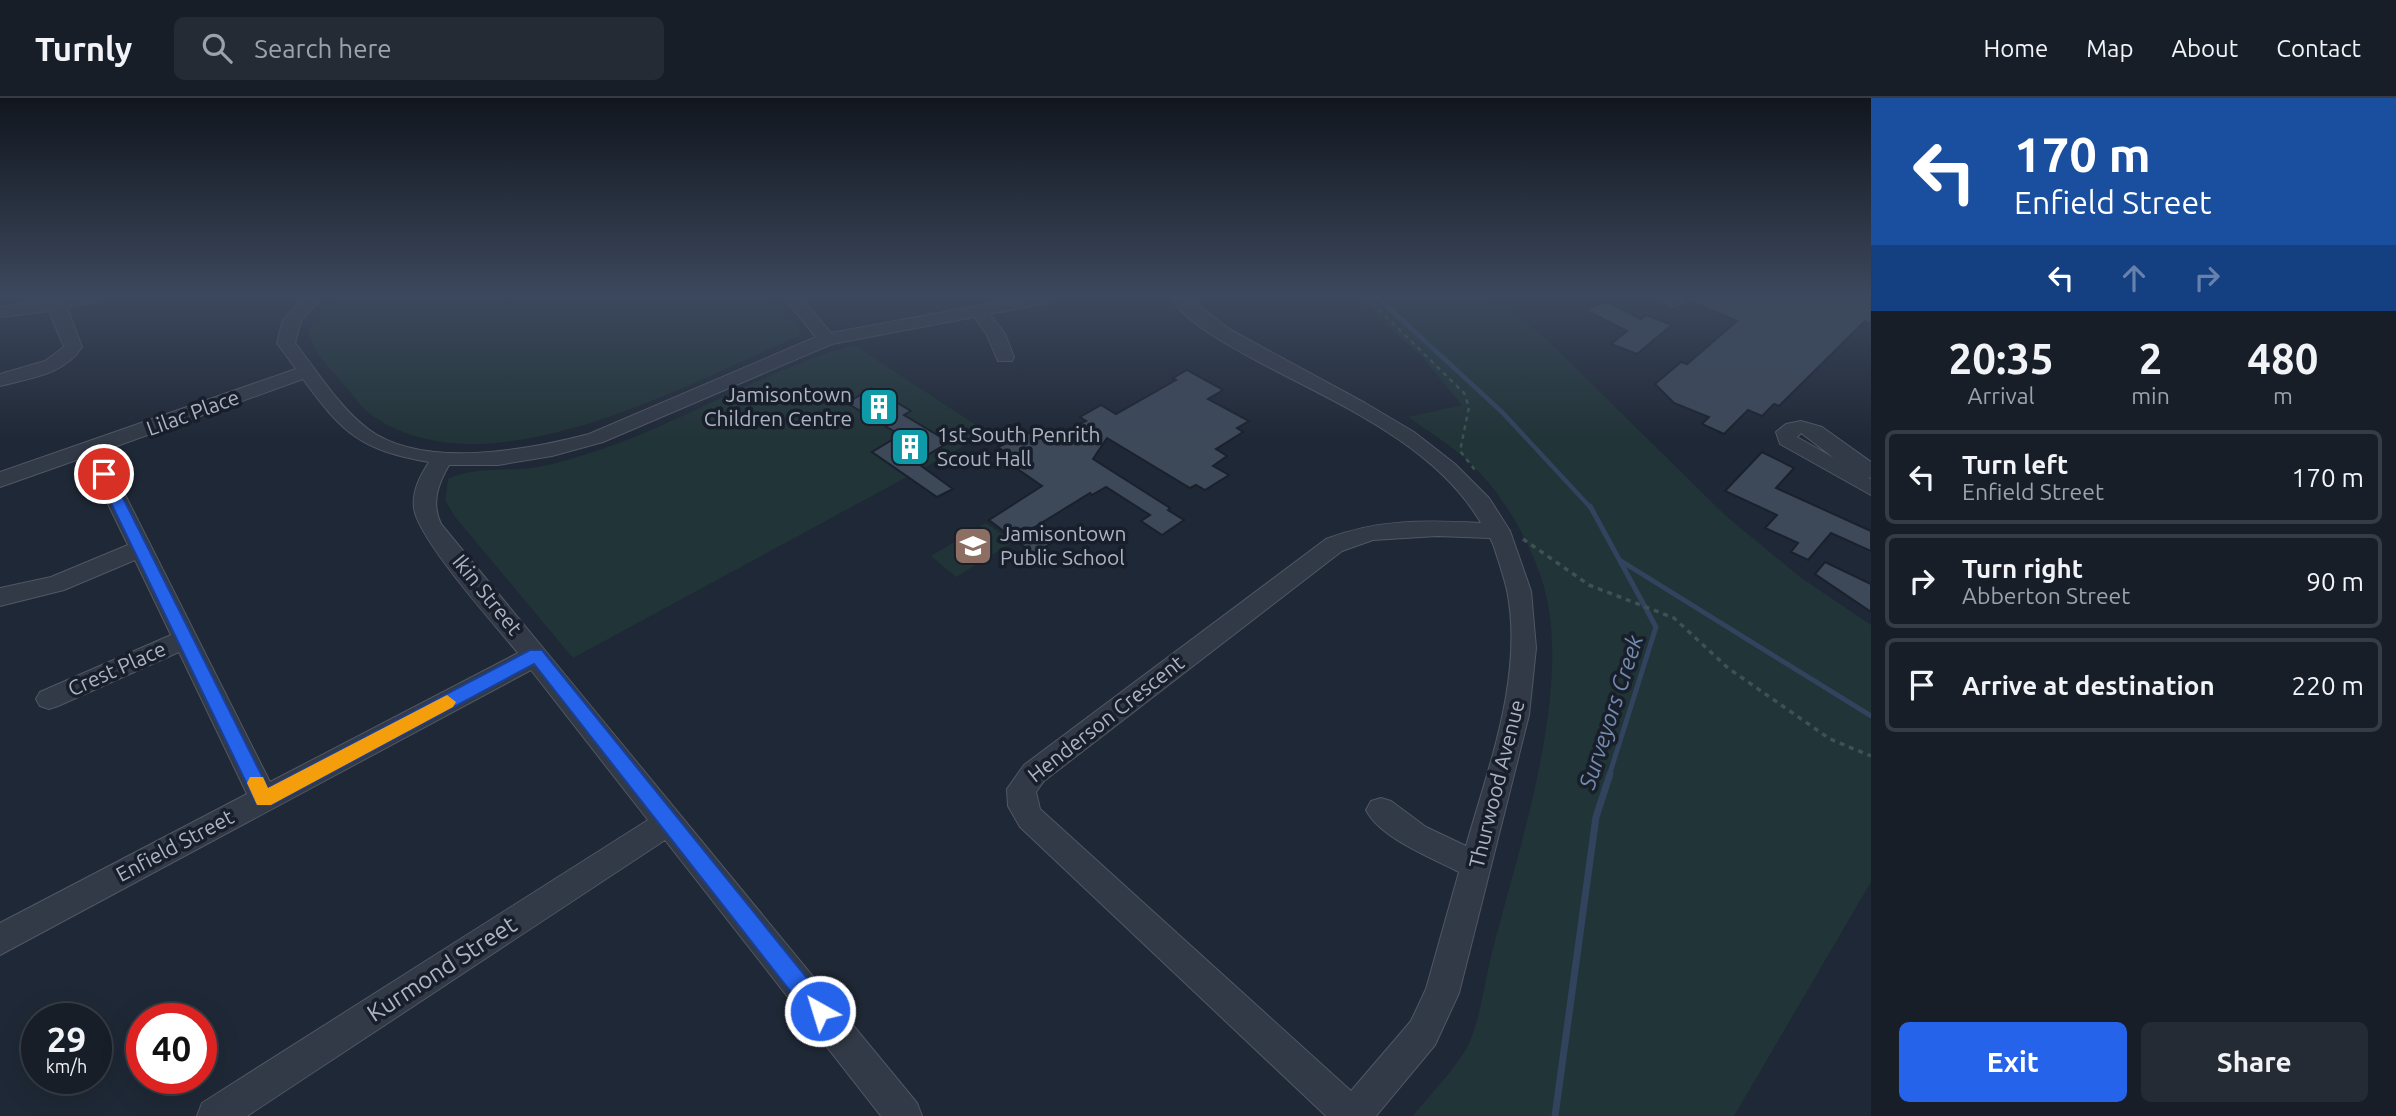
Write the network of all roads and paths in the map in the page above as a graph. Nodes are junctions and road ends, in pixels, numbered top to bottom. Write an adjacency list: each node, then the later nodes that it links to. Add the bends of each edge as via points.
1 (72, 345): 9 (street, via 72,357)
2 (288, 345): 8 (street)
3 (814, 345): 11 (street, via 587,440 516,456)
4 (1000, 345): 7 (street)
5 (1242, 345): 16 (street, Thurwood Avenue, via 1384,420 1424,447 1467,486)
6 (1415, 345): 13 (path, via 1464,393 1469,407 1460,451)
7 (1006, 357)
8 (306, 372): 10 (street, Lilac Place); 11 (street, via 343,419 363,435 398,450)
9 (0, 380)
10 (92, 449): 14 (street, Lilac Place); 17 (street)
11 (442, 458): 20 (street, Ikin Street, via 426,487 428,522)
12 (1871, 471): 15 (street, via 1818,433 1796,428 1786,432 1793,444)
13 (1481, 478)
14 (0, 480)
15 (1871, 488)
16 (1509, 534): 22 (path, via 1589,585 1674,618 1721,663 1838,743); 26 (street, Thurwood Avenue, via 1522,625 1522,675 1513,736); 30 (street, Henderson Crescent, via 1379,532 1334,545 1034,773 1021,789 1030,818)
17 (141, 549): 18 (street, via 56,584); 19 (street)
18 (0, 597)
19 (185, 639): 21 (street, Crest Place); 23 (street)
20 (536, 655): 23 (street, Enfield Street); 25 (street, Ikin Street)
21 (49, 699)
22 (1871, 756)
23 (264, 799): 27 (street, Enfield Street)
24 (1381, 810): 26 (street, via 1416,836)
25 (669, 822): 28 (street, Kurmond Street); 29 (street, Ikin Street)
26 (1476, 866): 30 (street, Thurwood Avenue, via 1431,1020)
27 (0, 940)
28 (215, 1116)
29 (904, 1116)
30 (1353, 1116)

